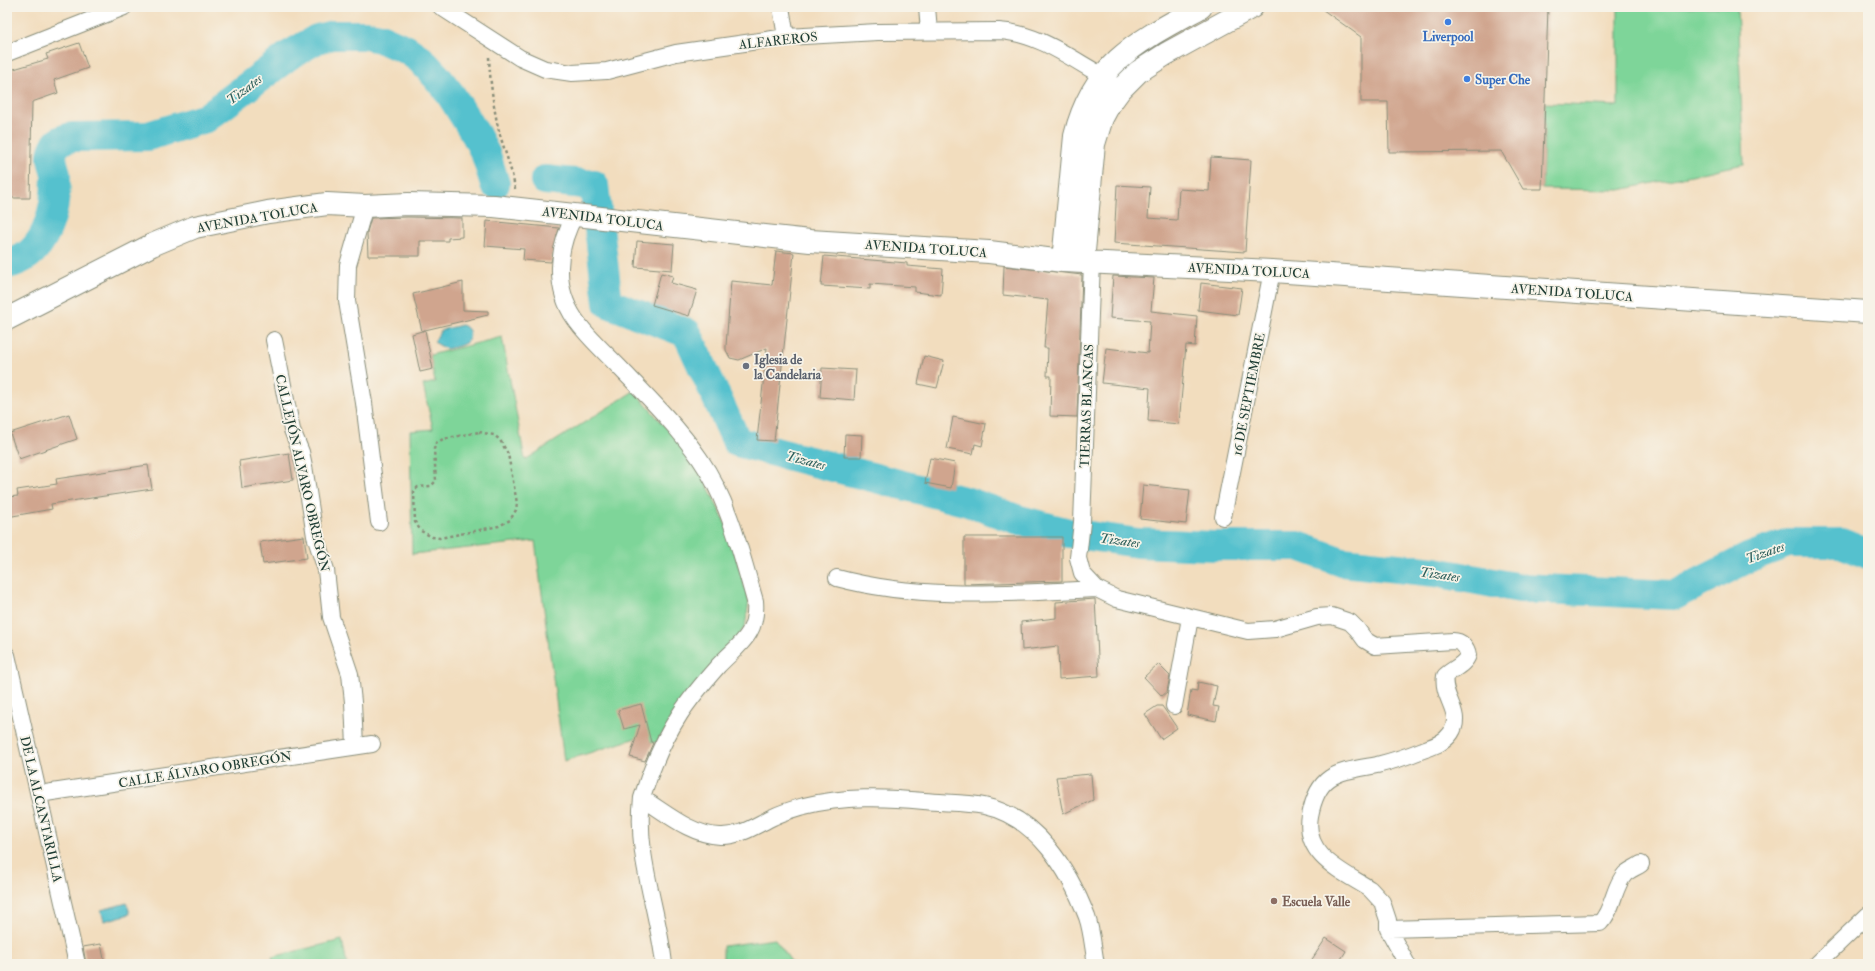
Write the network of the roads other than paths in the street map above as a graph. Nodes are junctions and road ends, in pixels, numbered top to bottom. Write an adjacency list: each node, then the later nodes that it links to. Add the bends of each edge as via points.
1 (124, 7): 9 (street)
2 (441, 7): 8 (street, ALFAREROS, via 520,58 558,72 586,74 676,53)
3 (781, 7): 8 (street)
4 (927, 7): 7 (street)
5 (1252, 7): 11 (main road, via 1152,63 1138,72)
6 (1190, 10): 10 (main road, via 1128,50)
7 (929, 31): 8 (street, ALFAREROS); 10 (street, ALFAREROS, via 999,31 1025,35)
8 (786, 37)
9 (7, 53)
10 (1103, 76): 11 (street, ALFAREROS); 14 (main road, via 1085,104 1075,136)
11 (1120, 90): 14 (main road, via 1102,118 1094,144)
12 (365, 206): 13 (main road, AVENIDA TOLUCA, via 494,206); 17 (main road, AVENIDA TOLUCA, via 328,204 268,212 195,227 152,245); 20 (street, via 348,265 347,301 364,403)
13 (590, 217): 14 (main road, AVENIDA TOLUCA, via 810,241 989,252); 29 (street, via 564,240 560,280 568,306 583,329 668,418 701,460 732,526 756,611 745,641 704,681 679,716 661,748)
14 (1079, 262): 15 (main road, AVENIDA TOLUCA); 22 (street, TIERRAS BLANCAS, via 1082,522 1079,566 1086,579)
15 (1272, 271): 16 (main road, AVENIDA TOLUCA); 19 (street, 16 DE SEPTIEMBRE)
16 (1868, 312)
17 (7, 319)
18 (274, 340): 27 (street, CALLEJÓN ALVARO OBREGÓN, via 292,430 304,466 315,536 326,570 331,617 350,674 354,702)
19 (1223, 517)
20 (379, 522)
21 (837, 578): 22 (street, via 862,585 917,592 1007,593)
22 (1097, 589): 23 (street, via 1117,599)
23 (1190, 618): 25 (street); 32 (street, via 1248,631 1275,629 1317,617 1332,616 1350,622 1365,640 1375,646 1453,641 1460,642 1466,648 1468,655 1464,662 1445,676 1445,690 1454,709 1456,721 1445,739 1404,758 1337,774 1321,786 1313,802 1309,822 1315,849 1324,860 1377,895 1386,910)
24 (7, 655): 28 (street, DE LA ALCANTARILLA)
25 (1174, 706)
26 (372, 744): 27 (street, CALLE ÁLVARO OBREGÓN)
27 (355, 746): 28 (street, CALLE ÁLVARO OBREGÓN)
28 (39, 794): 33 (street, DE LA ALCANTARILLA)
29 (642, 798): 34 (street, via 641,847); 35 (street, via 690,828 721,836 742,833 774,816 804,806 841,799 882,798 984,806 1006,813 1036,833 1067,874 1087,918)
30 (1642, 864): 32 (street, via 1625,874 1608,916 1600,923)
31 (1868, 915): 37 (street)
32 (1388, 929): 36 (street)
33 (77, 964)
34 (664, 964)
35 (1096, 964)
36 (1406, 964)
37 (1817, 964)

